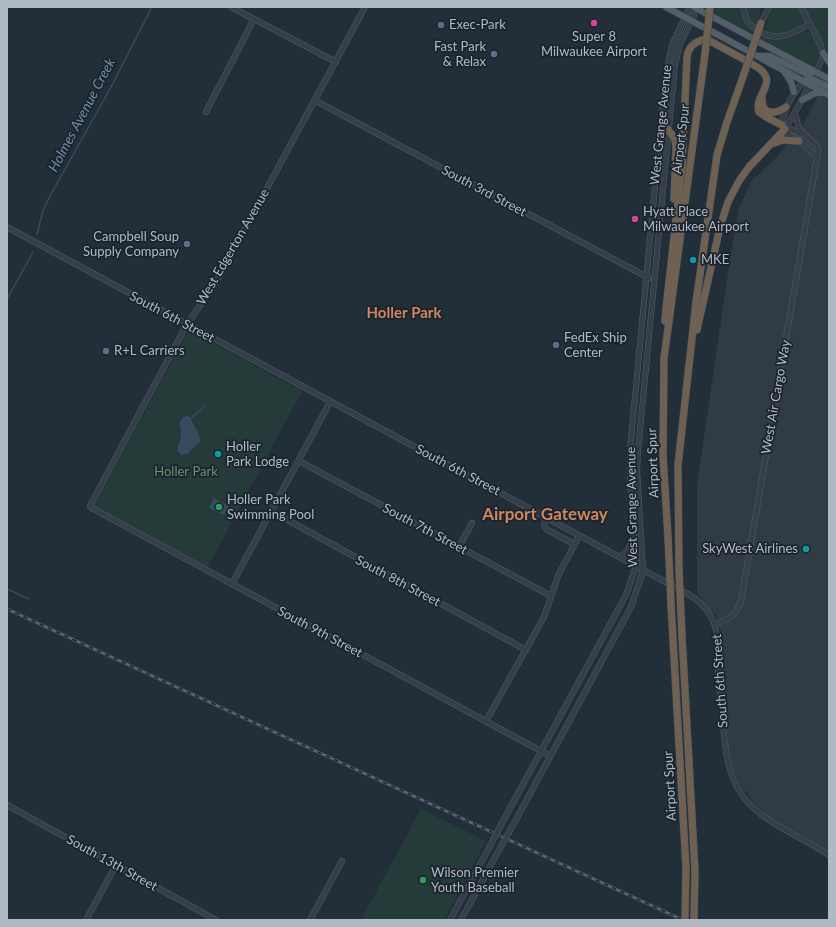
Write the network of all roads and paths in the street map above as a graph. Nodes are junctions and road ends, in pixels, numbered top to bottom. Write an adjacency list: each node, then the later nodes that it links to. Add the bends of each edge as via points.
1 (231, 7): 12 (street)
2 (364, 7): 27 (street, West Edgerton Avenue)
3 (666, 7): 10 (main road)
4 (692, 7): 9 (main road); 10 (street, West Grange Avenue); 13 (street, West Grange Avenue)
5 (710, 7): 55 (highway, Airport Spur, bridge)
6 (743, 7): 17 (street, via 746,21)
7 (766, 7): 14 (street)
8 (801, 7): 15 (street)
9 (705, 13)
10 (684, 17): 13 (main road); 42 (street, West Grange Avenue, via 669,53)
11 (713, 17): 20 (main road)
12 (254, 19): 27 (street); 40 (street)
13 (692, 21): 16 (main road); 44 (street, West Grange Avenue, via 677,54)
14 (761, 23): 56 (highway, Airport Spur, bridge, via 717,155 697,294)
15 (810, 24): 19 (street, via 782,37 771,37); 25 (street)
16 (703, 27)
17 (755, 29)
18 (711, 31): 24 (main road)
19 (762, 33)
20 (752, 38)
21 (702, 40): 49 (highway, via 690,47 687,57 682,166)
22 (710, 41): 26 (highway)
23 (759, 42): 31 (main road)
24 (748, 51)
25 (823, 54): 28 (main road); 31 (street)
26 (745, 60)
27 (336, 62): 37 (street, West Edgerton Avenue)
28 (829, 62)
29 (752, 64): 36 (highway, via 762,70 767,80)
30 (783, 70): 31 (main road, via 756,55 769,56 805,73); 33 (main road); 34 (main road)
31 (816, 72): 32 (main road); 33 (street)
32 (829, 79)
33 (809, 81): 34 (street); 35 (main road); 38 (street)
34 (794, 92): 39 (street)
35 (828, 92): 38 (main road, via 815,93)
36 (762, 96): 39 (highway, via 763,106 767,111 776,113); 43 (highway, via 758,103 759,112)
37 (314, 100): 50 (street, South 3rd Street); 54 (street, West Edgerton Avenue, via 217,281)
38 (802, 100): 41 (street)
39 (786, 108): 43 (street)
40 (206, 112)
41 (795, 113): 43 (street); 45 (street, West Air Cargo Way)
42 (662, 122): 44 (highway); 50 (street, West Grange Avenue)
43 (783, 127): 45 (street); 46 (highway)
44 (669, 130): 49 (highway, via 675,139 676,147); 51 (street, West Grange Avenue)
45 (802, 138): 46 (highway); 47 (street, West Air Cargo Way); 47 (street, West Air Cargo Way, via 810,139 816,145)
46 (769, 145): 56 (highway, via 746,171 726,207)
47 (816, 157): 76 (street, West Air Cargo Way, via 803,246 741,601 732,617)
48 (7, 227): 54 (street, South 6th Street)
49 (673, 239): 55 (highway)
50 (646, 277): 51 (street, South 3rd Street); 52 (street, West Grange Avenue)
51 (654, 281): 53 (street, West Grange Avenue)
52 (643, 310): 53 (street); 58 (street, West Grange Avenue)
53 (651, 311): 59 (street, West Grange Avenue)
54 (187, 324): 57 (street, South 6th Street); 61 (street, West Edgerton Avenue)
55 (664, 358): 87 (highway, Airport Spur, bridge, via 663,455 686,856)
56 (690, 364): 88 (highway, Airport Spur, bridge, via 678,465 679,571 695,871)
57 (330, 402): 60 (street); 63 (street, South 6th Street)
58 (631, 433): 59 (street); 66 (street, West Grange Avenue, via 629,470)
59 (639, 434): 71 (street, West Grange Avenue, via 637,470)
60 (298, 461): 62 (street); 68 (street, South 7th Street)
61 (90, 507): 72 (street, South 9th Street)
62 (271, 511): 72 (street); 77 (street, South 8th Street)
63 (547, 518): 65 (street, South 6th Street); 67 (street, via 544,525 546,529)
64 (472, 523): 68 (street)
65 (579, 536): 67 (street); 69 (street, South 6th Street)
66 (634, 538): 69 (street, via 626,553); 70 (street, West Grange Avenue)
67 (574, 544): 73 (street)
68 (459, 547): 73 (street, South 7th Street)
69 (619, 557): 70 (street, South 6th Street)
70 (636, 566): 71 (street, South 6th Street); 74 (street, West Grange Avenue, via 630,587)
71 (643, 570): 75 (street, West Grange Avenue); 76 (street, South 6th Street, via 698,601)
72 (232, 584): 80 (street, South 9th Street)
73 (551, 596): 77 (street, via 544,617)
74 (622, 602): 75 (street); 78 (street, West Grange Avenue)
75 (631, 607): 79 (street, West Grange Avenue)
76 (715, 625): 84 (street, South 6th Street, via 726,757 730,772 743,796 768,820)
77 (526, 650): 80 (street)
78 (582, 676): 79 (street); 81 (street, West Grange Avenue)
79 (591, 681): 82 (street, West Grange Avenue)
80 (486, 721): 81 (street, South 9th Street)
81 (542, 751): 82 (street, South 9th Street); 92 (street, West Grange Avenue, bridge)
82 (550, 756): 93 (street, West Grange Avenue, bridge)
83 (7, 806): 86 (street, South 13th Street)
84 (829, 855)
85 (342, 860): 91 (street)
86 (116, 865): 89 (street); 90 (street, South 13th Street)
87 (685, 917)
88 (694, 919)
89 (86, 920)
90 (216, 920)
91 (310, 920)
92 (450, 920)
93 (461, 920)

